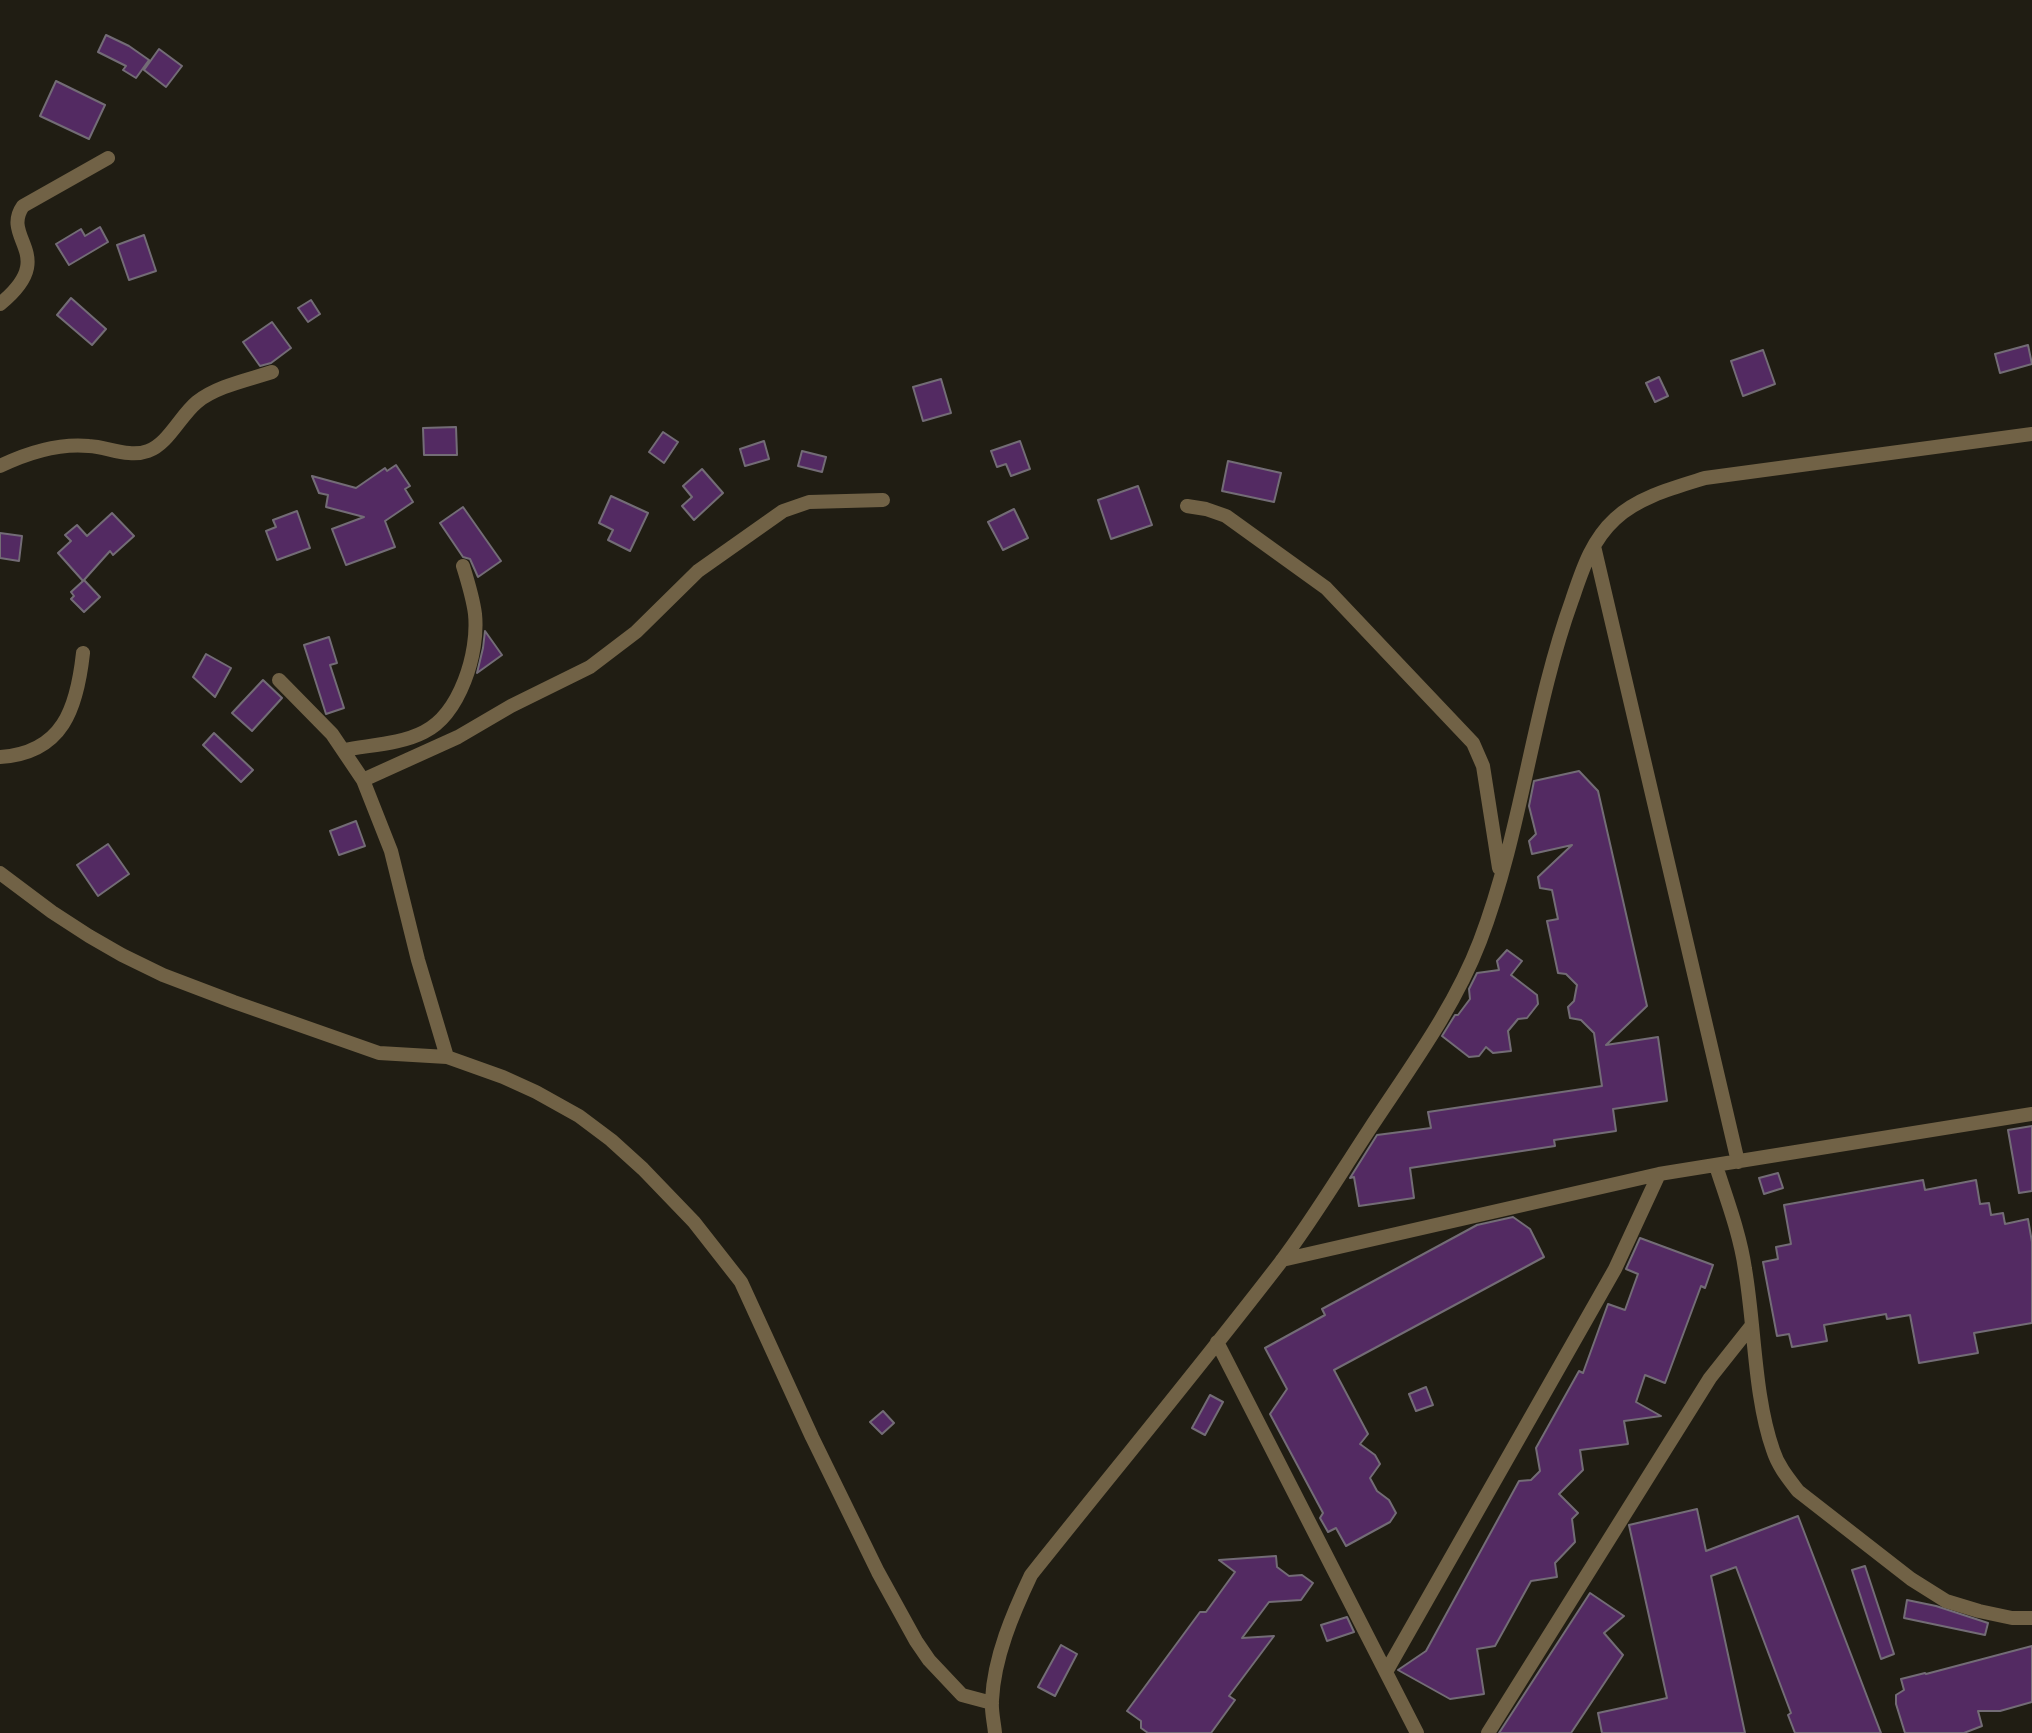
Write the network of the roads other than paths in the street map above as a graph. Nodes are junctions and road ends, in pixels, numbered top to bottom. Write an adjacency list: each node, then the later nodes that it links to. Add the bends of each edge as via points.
1 (108, 158): 2 (street, via 23,206 17,225 29,269)
2 (0, 304)
3 (272, 372): 5 (street, via 200,399 149,451 57,447)
4 (2032, 434): 8 (street, via 1705,478 1616,517)
5 (0, 466)
6 (884, 500): 14 (street, via 809,502 783,511 698,571 636,632 590,667 458,737)
7 (1187, 506): 16 (street, via 1232,520 1326,589 1473,744 1483,766)
8 (1594, 546): 16 (street, via 1554,649); 19 (street)
9 (463, 566): 12 (street, via 475,632 465,678 450,711 422,733)
10 (83, 653): 13 (street, via 77,696 59,729 38,749)
11 (279, 680): 12 (street)
12 (344, 750): 14 (street)
13 (0, 757)
14 (363, 780): 17 (street, via 391,850)
15 (0, 873): 17 (street, via 89,936 163,975 379,1053)
16 (1501, 876): 22 (street, via 1480,942 1429,1039)
17 (447, 1058): 27 (street, via 503,1077 579,1116 643,1169 710,1241 741,1282 812,1437 916,1641 962,1695)
18 (2032, 1114): 19 (street)
19 (1738, 1162): 20 (street)
20 (1716, 1166): 21 (street); 23 (street, via 1739,1237)
21 (1659, 1174): 22 (street); 26 (street, via 1615,1269)
22 (1282, 1260): 24 (street)
23 (1752, 1325): 25 (street, via 1773,1452 1798,1491 1946,1601 2012,1618); 30 (street, via 1710,1378)
24 (1217, 1342): 26 (street); 27 (street, via 1031,1575 1008,1629)
25 (2032, 1618)
26 (1386, 1672): 29 (street)
27 (992, 1703): 28 (street)
28 (995, 1733)
29 (1417, 1733)
30 (1488, 1733)

